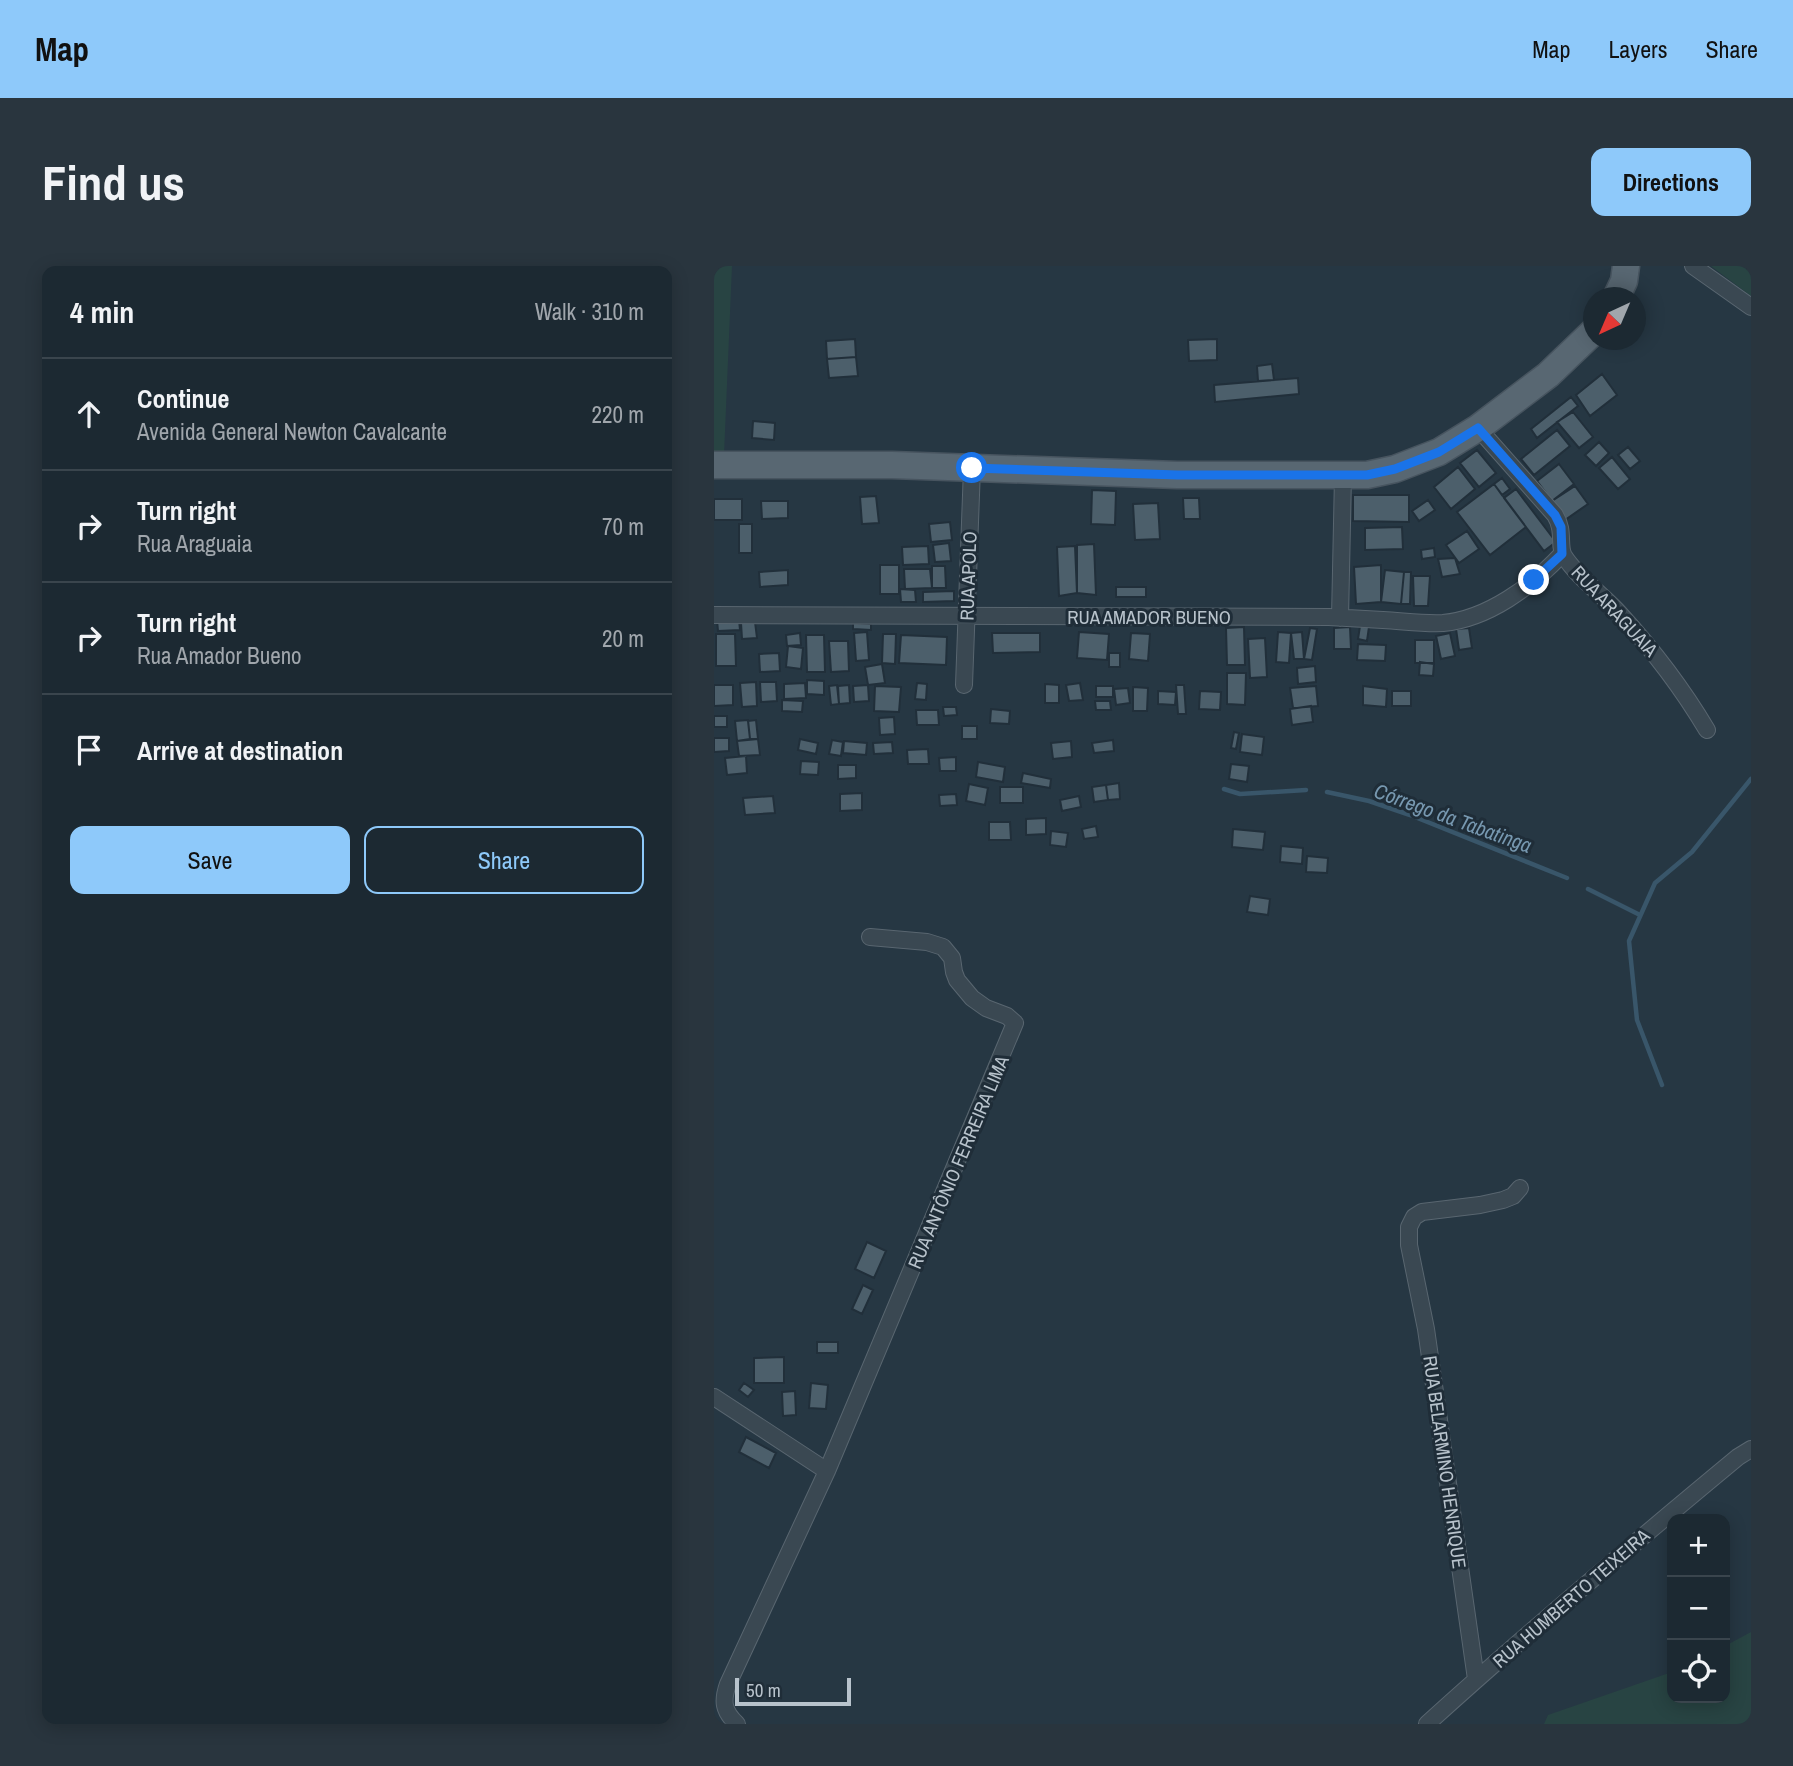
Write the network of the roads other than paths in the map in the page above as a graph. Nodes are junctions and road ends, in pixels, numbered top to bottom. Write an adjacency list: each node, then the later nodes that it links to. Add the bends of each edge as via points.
1 (1626, 266): 3 (main road)
2 (1693, 266): 4 (street)
3 (1620, 287)
4 (1751, 307)
5 (1583, 342): 6 (main road, via 1548,375)
6 (1478, 428): 9 (main road, via 1439,452 1395,469); 10 (street, RUA ARAGUAIA, via 1555,515 1561,527)
7 (714, 465): 8 (main road)
8 (972, 468): 9 (main road); 12 (street, RUA APOLO)
9 (1343, 476): 13 (street)
10 (1562, 554): 13 (street, RUA AMADOR BUENO, via 1515,594 1468,617 1444,623); 15 (street, RUA ARAGUAIA, via 1646,642)
11 (714, 615): 12 (street, RUA AMADOR BUENO)
12 (966, 616): 13 (street, RUA AMADOR BUENO); 14 (street, RUA APOLO)
13 (1340, 618)
14 (964, 685)
15 (1707, 730)
16 (870, 937): 20 (street, RUA ANTÔNIO FERREIRA LIMA, via 943,947 957,980 972,998 1015,1023)
17 (1520, 1188): 21 (street, RUA BELARMINO HENRIQUE, via 1503,1200 1417,1214 1409,1227)
18 (714, 1397): 20 (street)
19 (1751, 1449): 21 (street, RUA HUMBERTO TEIXEIRA)
20 (827, 1471): 22 (street, RUA ANTÔNIO FERREIRA LIMA, via 724,1693 724,1706)
21 (1476, 1679): 23 (street, RUA HUMBERTO TEIXEIRA)
22 (737, 1724)
23 (1427, 1724)

